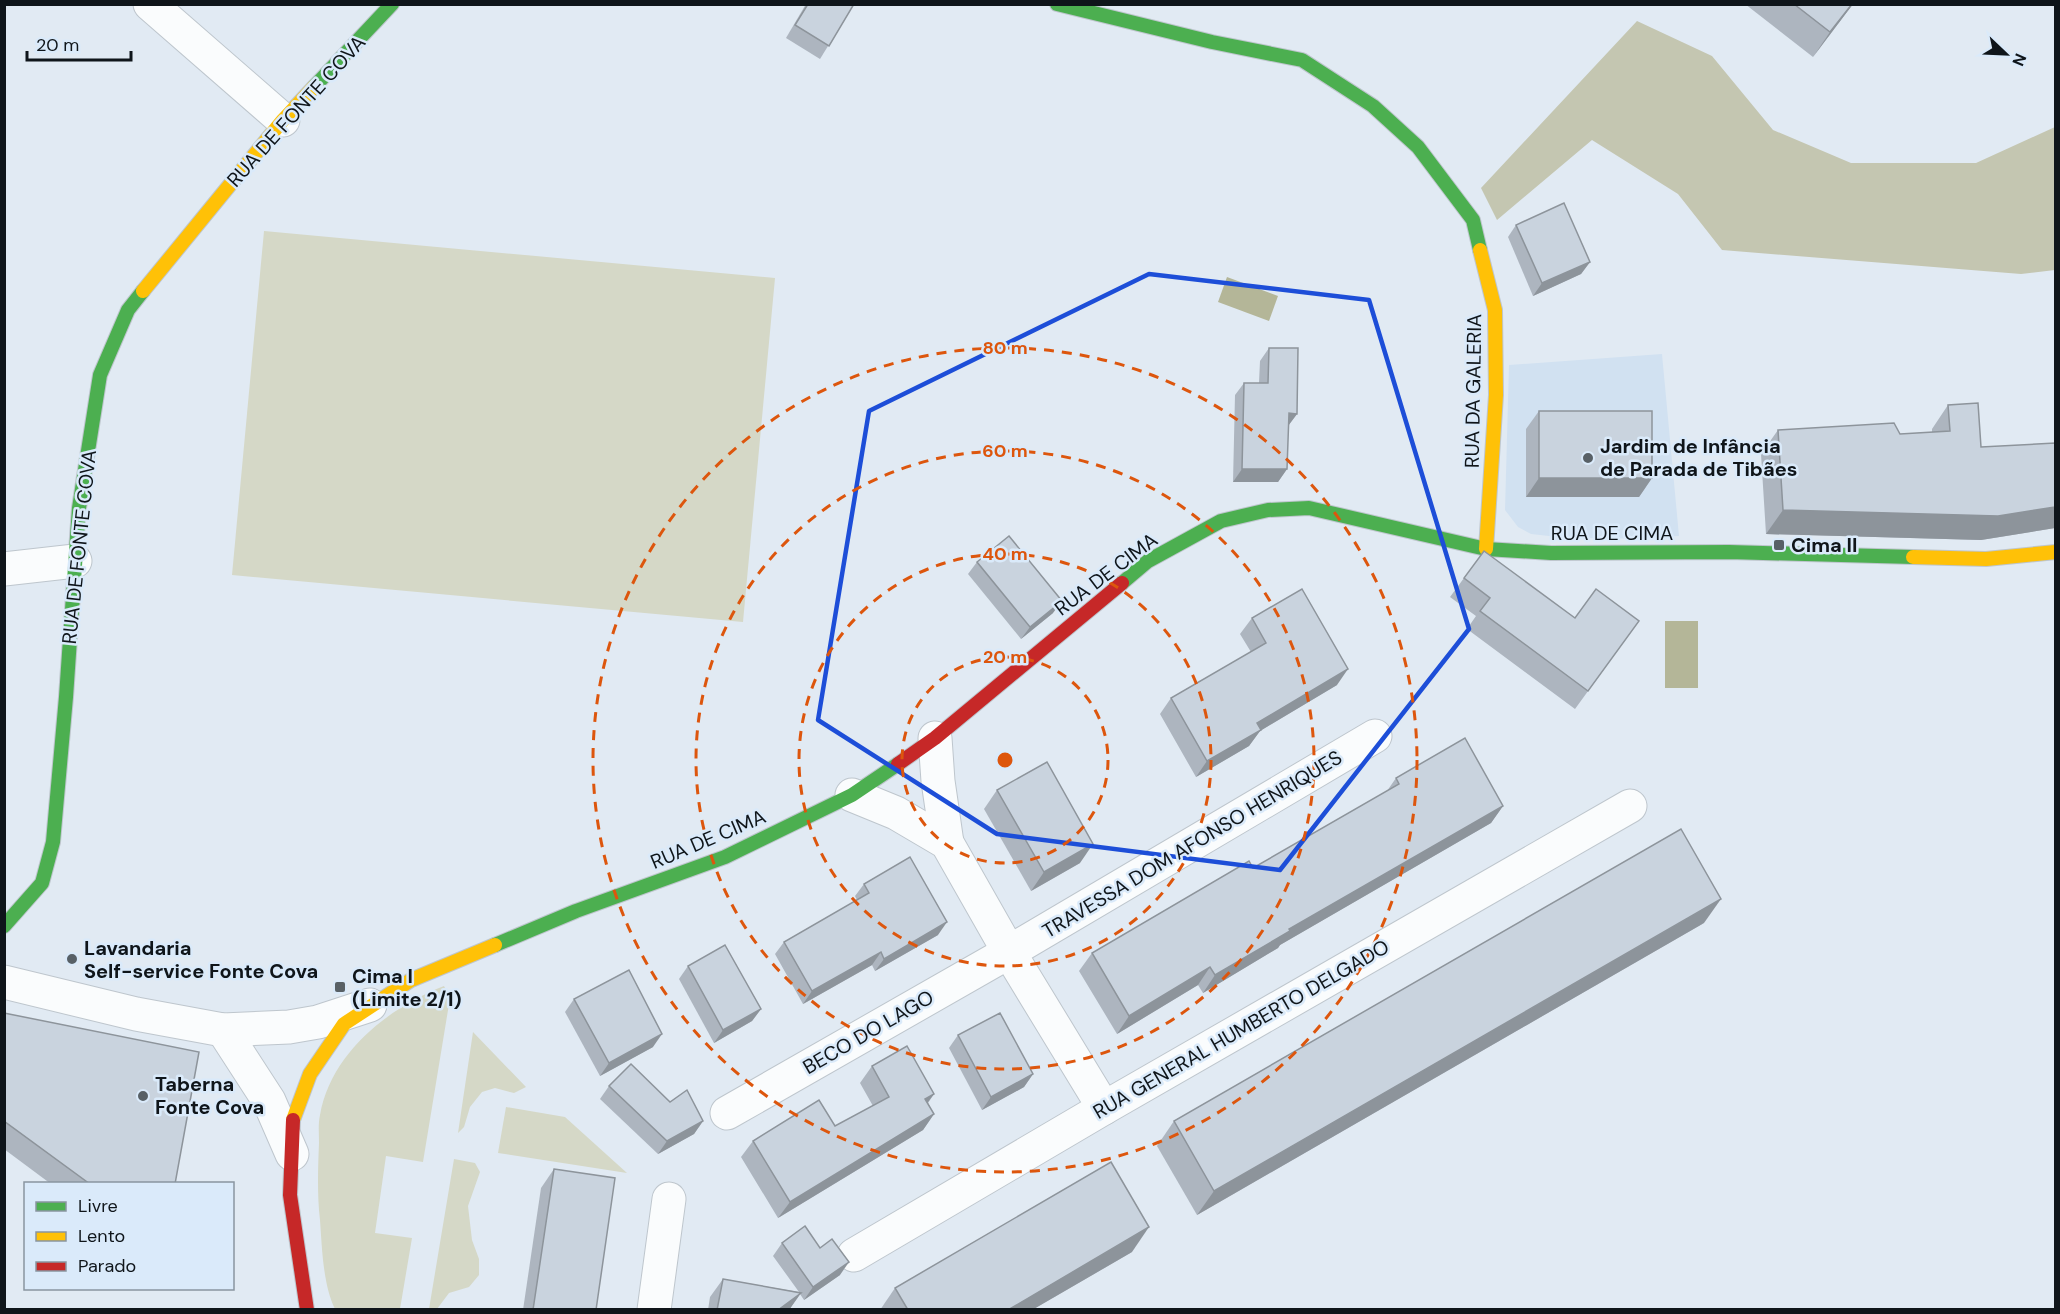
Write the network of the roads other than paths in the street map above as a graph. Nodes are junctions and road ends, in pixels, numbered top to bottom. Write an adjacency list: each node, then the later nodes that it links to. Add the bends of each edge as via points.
1 (150, 4): 4 (street)
2 (392, 4): 4 (main road, RUA DE FONTE COVA)
3 (1058, 4): 5 (main road, RUA DA GALERIA, via 1302,60 1373,106 1418,147 1473,220 1496,310 1496,395)
4 (283, 120): 7 (main road, RUA DE FONTE COVA, via 128,310 100,375 79,508)
5 (1486, 549): 6 (main road, RUA DE CIMA, via 1986,559); 10 (main road, RUA DE CIMA, via 1309,508 1268,510 1221,521 1148,561)
6 (2055, 552)
7 (75, 561): 8 (street); 14 (main road, RUA DE FONTE COVA, via 53,842 42,883)
8 (4, 568)
9 (1375, 736): 15 (street, TRAVESSA DOM AFONSO HENRIQUES)
10 (935, 738): 11 (main road, RUA DE CIMA); 13 (street)
11 (852, 795): 13 (street, via 896,813); 17 (main road, RUA DE CIMA, via 725,857 576,911 411,980)
12 (1630, 806): 19 (street, RUA GENERAL HUMBERTO DELGADO)
13 (947, 843): 15 (street)
14 (4, 926)
15 (1009, 952): 19 (street); 20 (street, BECO DO LAGO)
16 (4, 982): 18 (street)
17 (375, 1003): 18 (street, via 318,1022); 21 (main road, RUA DE CIMA, via 344,1024 310,1074 292,1123)
18 (223, 1030): 21 (street, via 269,1101)
19 (1104, 1108): 23 (street, RUA GENERAL HUMBERTO DELGADO)
20 (727, 1113)
21 (292, 1154): 24 (main road, RUA DE CIMA, via 290,1195)
22 (669, 1199): 25 (street)
23 (854, 1255)
24 (307, 1310)
25 (654, 1310)

